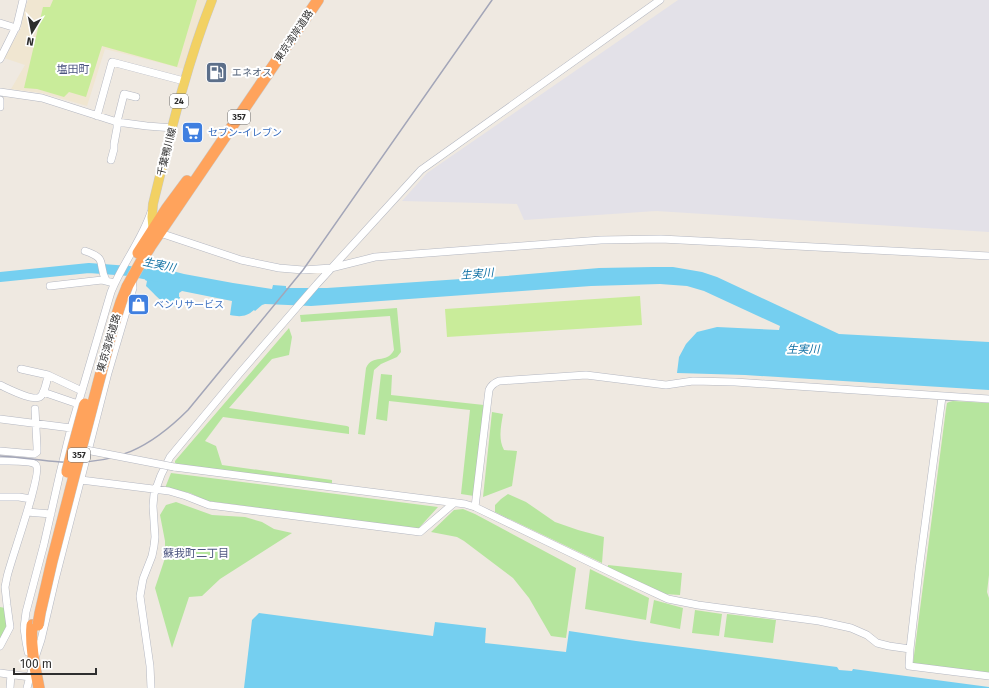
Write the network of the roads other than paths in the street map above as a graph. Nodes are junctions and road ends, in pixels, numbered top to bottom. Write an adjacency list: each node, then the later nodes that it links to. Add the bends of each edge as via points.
1 (212, 0): 9 (main road, 千葉鴨川線 / 24)
2 (310, 0): 19 (highway, 東京湾岸道路 / 357)
3 (318, 0): 19 (highway, 東京湾岸道路 / 357)
4 (660, 0): 23 (street, via 421,170)
5 (22, 1): 7 (street)
6 (0, 23): 7 (street)
7 (16, 28): 8 (street)
8 (0, 59)
9 (184, 81): 14 (street, via 112,62); 16 (main road, 千葉鴨川線 / 24)
10 (0, 92): 14 (street, via 42,98)
11 (136, 97): 15 (street, via 124,94)
12 (0, 100): 13 (street)
13 (0, 107)
14 (97, 116): 15 (street)
15 (117, 122): 16 (street); 17 (street)
16 (173, 128): 18 (main road, 千葉鴨川線 / 24)
17 (112, 160)
18 (153, 204): 19 (main road, 千葉鴨川線 / 24, via 152,217); 22 (street)
19 (156, 231): 22 (highway, 東京湾岸道路 / 357); 23 (street, via 242,260 280,268)
20 (85, 251): 24 (street, via 92,253 101,261)
21 (989, 256): 23 (street, via 668,239 601,240 375,257)
22 (136, 257): 25 (street); 26 (highway, 東京湾岸道路 / 357); 40 (highway, 東京湾岸道路 / 357, bridge, via 114,300)
23 (331, 268): 44 (street, via 170,456)
24 (106, 280): 25 (street); 27 (street)
25 (115, 281): 31 (street)
26 (129, 283): 40 (highway, 東京湾岸道路 / 357, bridge, via 113,326); 43 (street, via 132,288)
27 (50, 286)
28 (21, 369): 29 (street)
29 (48, 376): 31 (street); 32 (street)
30 (0, 385): 32 (street, via 32,398 39,398)
31 (82, 391): 35 (street)
32 (43, 392): 35 (street)
33 (942, 397): 34 (street); 48 (street, via 735,382 693,381 666,385 586,375 495,382 488,390); 54 (street)
34 (989, 399)
35 (78, 404): 39 (street)
36 (35, 409): 38 (street)
37 (0, 419): 38 (street)
38 (36, 424): 39 (street); 41 (street, via 36,453)
39 (71, 428): 50 (street)
40 (77, 448): 47 (street, bridge, via 174,467); 52 (highway, 東京湾岸道路 / 357, bridge, via 62,497 36,604)
41 (0, 452)
42 (0, 461): 46 (street, via 30,462 38,467)
43 (81, 480): 44 (street); 52 (street, via 55,580)
44 (156, 490): 47 (street, via 169,491 209,505 420,532); 65 (street, via 153,506 156,537 140,596)
45 (0, 497): 46 (street)
46 (31, 499): 49 (street)
47 (454, 503): 48 (street)
48 (475, 508): 54 (street, via 668,599 819,621 851,628 867,635 877,644)
49 (27, 512): 50 (street); 51 (street, via 6,577)
50 (51, 514): 56 (street, via 25,618 26,642)
51 (3, 605): 53 (street, via 10,627)
52 (38, 624): 55 (highway, 東京湾岸道路 / 357); 56 (highway, 東京湾岸道路 / 357, via 32,638)
53 (0, 646)
54 (910, 649): 59 (street, via 909,666)
55 (38, 650): 56 (street); 64 (highway, 東京湾岸道路 / 357)
56 (34, 661): 60 (street); 63 (highway, 東京湾岸道路 / 357)
57 (0, 673): 58 (street)
58 (11, 674): 60 (street); 61 (street)
59 (989, 676)
60 (30, 677): 62 (street)
61 (10, 688)
62 (27, 688)
63 (39, 688)
64 (45, 688)
65 (151, 688)

